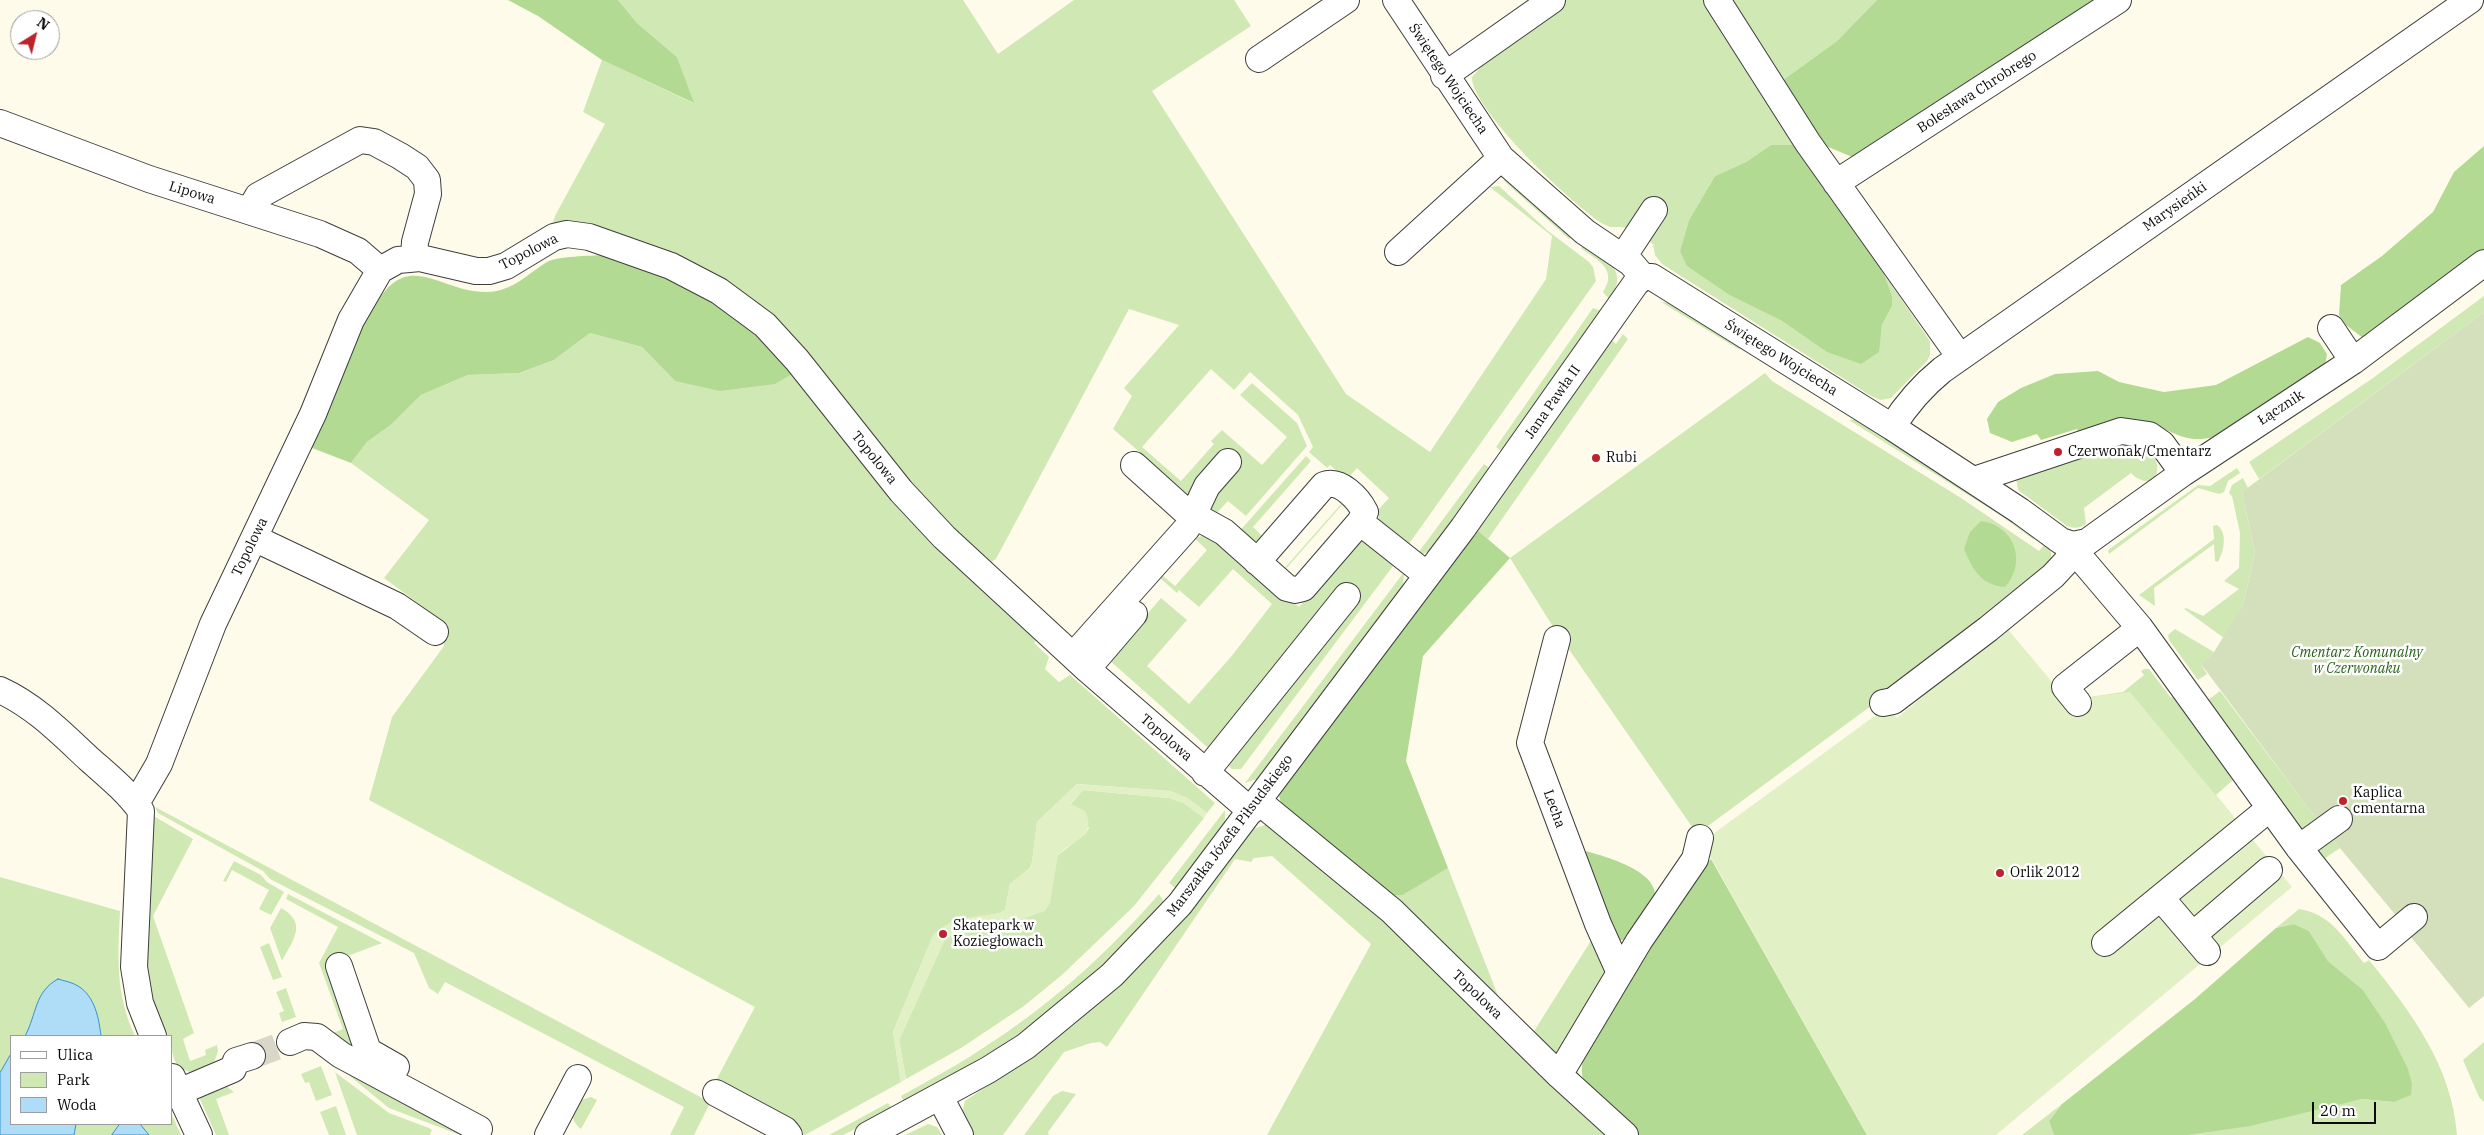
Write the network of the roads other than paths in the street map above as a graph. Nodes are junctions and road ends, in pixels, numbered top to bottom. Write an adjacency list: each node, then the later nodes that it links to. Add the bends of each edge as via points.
1 (1346, 0): 7 (street)
2 (1396, 0): 8 (street, Świętego Wojciecha)
3 (1552, 0): 8 (street)
4 (1718, 0): 11 (street)
5 (2118, 0): 11 (street, Bolesława Chrobrego)
6 (2470, 0): 21 (street, Marysieńki)
7 (1259, 59)
8 (1444, 76): 10 (street, Świętego Wojciecha)
9 (0, 122): 12 (street, Lipowa, via 149,179)
10 (1501, 158): 14 (street); 15 (street, Świętego Wojciecha, via 1585,232)
11 (1836, 183): 21 (street)
12 (250, 210): 16 (street, via 258,196 360,140 374,142 417,167 427,180 428,194); 18 (street, Lipowa, via 350,246)
13 (1654, 210): 15 (street)
14 (1398, 252)
15 (1623, 257): 19 (street, Świętego Wojciecha)
16 (414, 258): 18 (street, Topolowa, via 398,260); 40 (street, Topolowa, via 489,271 506,266 554,237 567,234 589,238 672,266 719,290 765,326 797,360 901,491 944,537)
17 (2484, 264): 22 (street, Łącznik)
18 (380, 270): 31 (street, Topolowa, via 351,320 313,414)
19 (1643, 277): 23 (street, Świętego Wojciecha, via 1652,277); 30 (street, Jana Pawła II)
20 (2331, 328): 22 (street)
21 (1960, 357): 23 (street, Marysieńki, via 1925,384)
22 (2353, 361): 26 (street, Łącznik)
23 (1892, 427): 27 (street, Świętego Wojciecha)
24 (1228, 462): 28 (street, via 1207,486)
25 (1134, 465): 28 (street)
26 (2183, 473): 27 (street, via 2162,444 2149,435 2121,431); 32 (street, Łącznik, via 2087,542)
27 (1974, 480): 32 (street, Świętego Wojciecha)
28 (1194, 517): 33 (street, via 1224,532); 40 (street)
29 (1360, 522): 33 (street, via 1303,588 1287,588); 33 (street, via 1365,512 1362,505 1339,485 1332,482 1324,485); 34 (street)
30 (1463, 528): 34 (street, Marszałka Józefa Piłsudskiego)
31 (254, 538): 38 (street, via 397,606); 45 (street, Topolowa, via 214,624 159,764)
32 (2073, 545): 37 (street); 42 (street, via 2068,561 2044,583 1893,701)
33 (1257, 562)
34 (1427, 575): 46 (street, Marszałka Józefa Piłsudskiego)
35 (1158, 588): 40 (street)
36 (1347, 596): 44 (street)
37 (2140, 628): 43 (street, via 2065,687); 47 (street)
38 (435, 632)
39 (1556, 639): 56 (street, Lecha, via 1530,743)
40 (1080, 662): 44 (street, Topolowa)
41 (0, 690): 45 (street, via 18,698 40,715)
42 (1884, 703)
43 (2078, 703)
44 (1205, 773): 46 (street, Topolowa)
45 (134, 801): 57 (street, via 141,811 134,967 140,1003)
46 (1254, 806): 60 (street, Topolowa, via 1392,911); 64 (street, Marszałka Józefa Piłsudskiego, via 1180,904 1112,975 1026,1046)
47 (2270, 808): 50 (street); 52 (street)
48 (2338, 819): 50 (street)
49 (1700, 838): 56 (street, via 1695,859)
50 (2300, 848): 53 (street, via 2378,947)
51 (2269, 870): 52 (street, via 2200,944)
52 (2161, 898): 54 (street)
53 (2414, 917)
54 (2105, 943)
55 (339, 966): 65 (street, via 368,1051 398,1068)
56 (1620, 973): 60 (street)
57 (153, 1035)
58 (292, 1048): 65 (street, via 309,1048 317,1038 340,1055)
59 (247, 1064): 62 (street)
60 (1559, 1075): 72 (street, Topolowa)
61 (578, 1078): 68 (street)
62 (175, 1084): 67 (street)
63 (716, 1093): 69 (street)
64 (940, 1097): 70 (street, Marszałka Józefa Piłsudskiego); 71 (street)
65 (425, 1100): 66 (street)
66 (480, 1129)
67 (199, 1135)
68 (548, 1135)
69 (789, 1135)
70 (868, 1135)
71 (960, 1135)
72 (1625, 1135)

